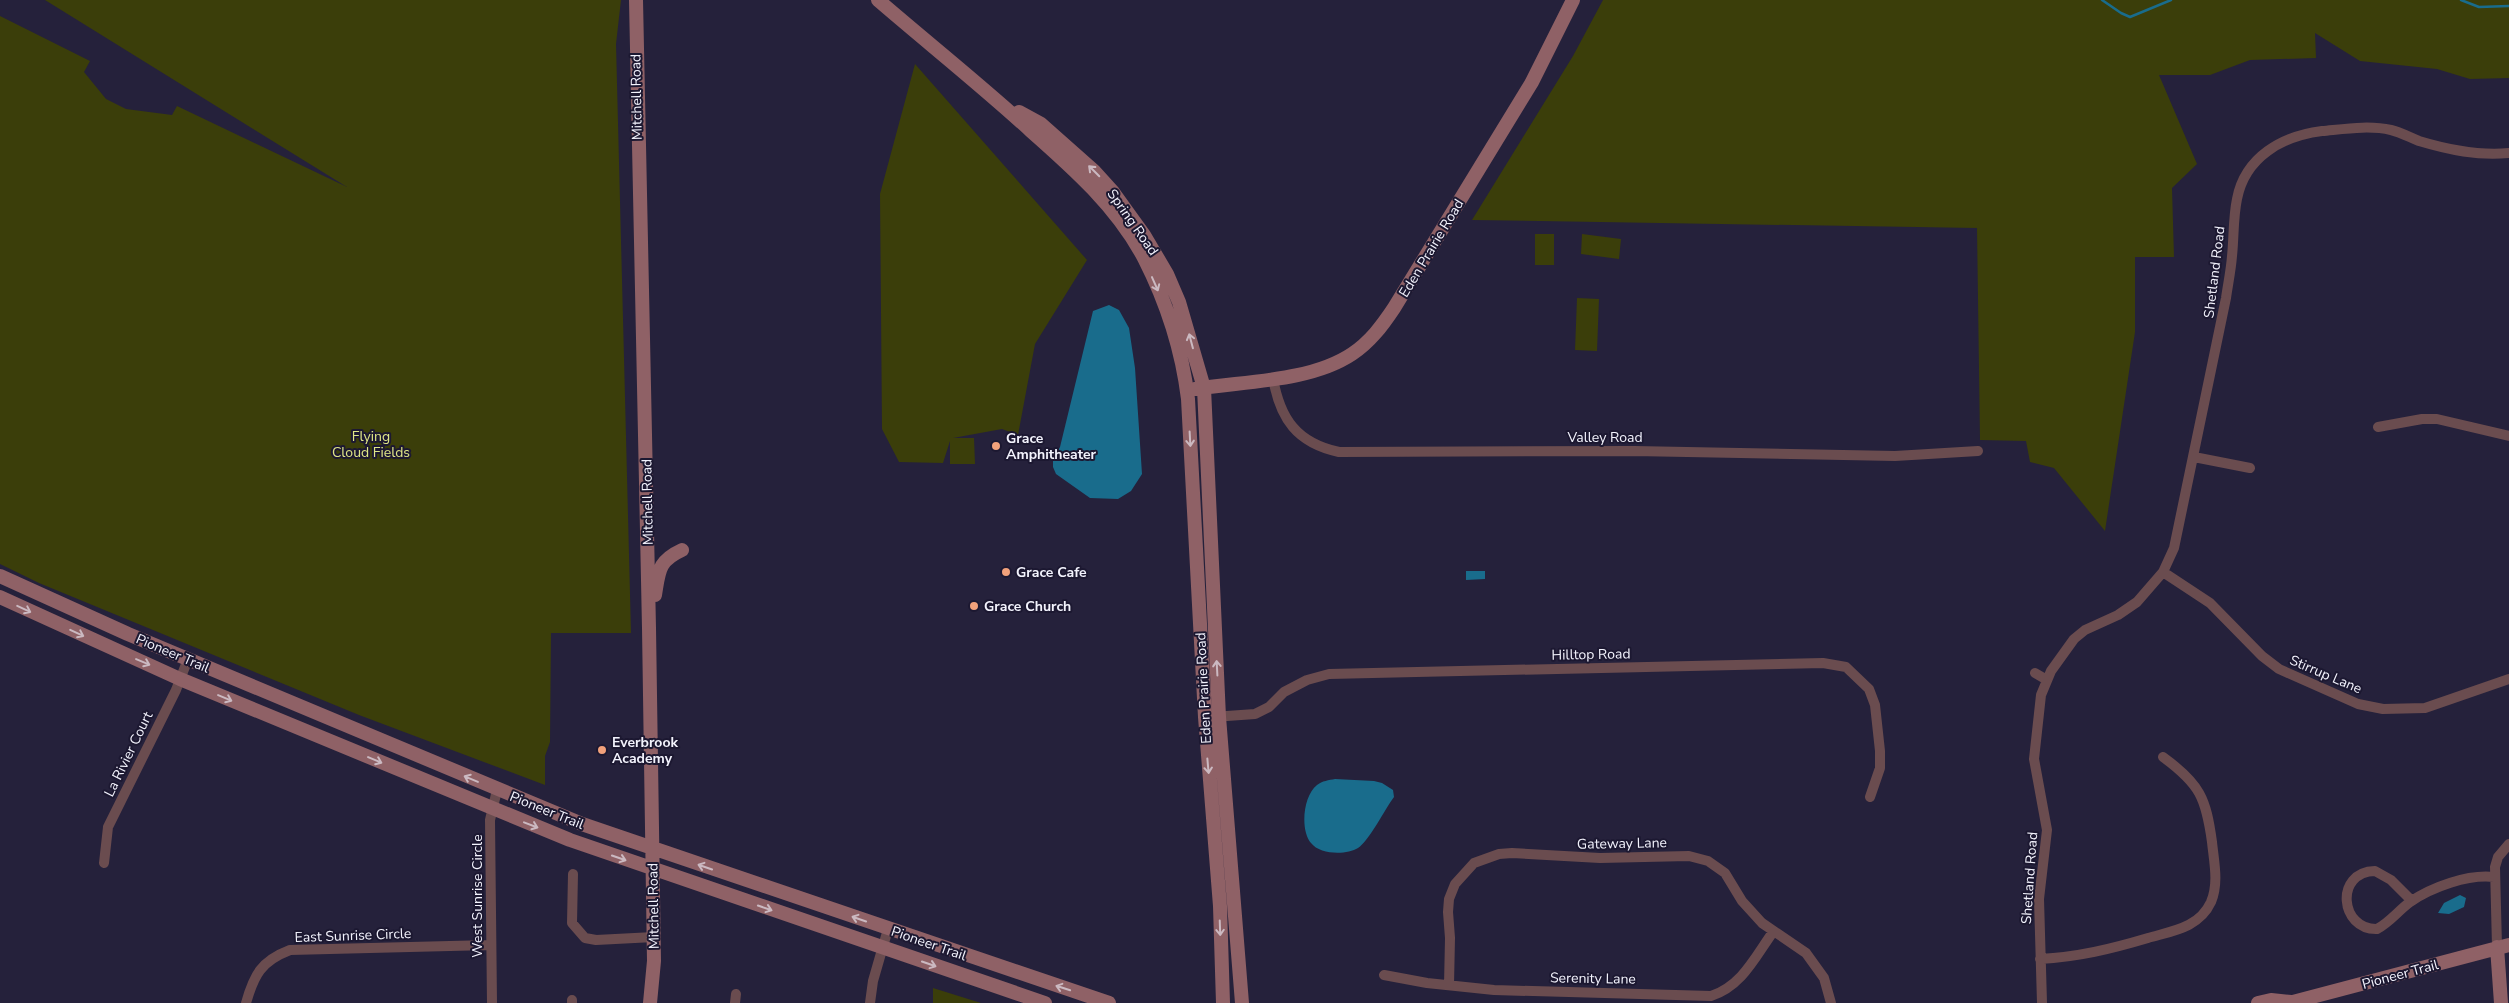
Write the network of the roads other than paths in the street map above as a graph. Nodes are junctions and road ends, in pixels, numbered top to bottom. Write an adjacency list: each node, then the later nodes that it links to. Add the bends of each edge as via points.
1 (636, 0): 18 (main road, Mitchell Road)
2 (878, 0): 4 (main road, Spring Road)
3 (1572, 0): 6 (main road, Eden Prairie Road, via 1532,82 1380,328 1352,354 1334,364 1308,373)
4 (1000, 102): 7 (main road, Spring Road, one-way to 4, via 1186,324 1167,274 1129,213 1074,152 1041,124); 8 (main road, Spring Road, one-way to 8, via 1082,177 1117,218 1143,257 1172,327)
5 (2509, 153): 12 (street, Shetland Road, via 2450,150 2379,128 2294,136 2264,152 2253,164 2239,190 2226,298)
6 (1273, 378): 7 (main road, Eden Prairie Road); 11 (street, Valley Road, via 1276,395 1288,421 1305,439 1320,448 1339,452 1634,451 1895,456)
7 (1204, 388): 8 (main road, Eden Prairie Road); 25 (main road, Eden Prairie Road, one-way to 7)
8 (1187, 390): 24 (main road, Eden Prairie Road, one-way to 24)
9 (2378, 427): 10 (street, via 2437,419)
10 (2509, 436)
11 (1978, 451)
12 (2194, 457): 13 (street); 15 (street, Shetland Road, via 2180,527)
13 (2250, 468)
14 (682, 550): 18 (main road, via 672,554 660,566)
15 (2163, 572): 22 (street, Stirrup Lane, via 2210,603 2279,669 2358,704 2383,709 2426,708); 23 (street, Shetland Road, via 2137,602 2074,639 2064,649)
16 (0, 576): 19 (main road, Pioneer Trail)
17 (0, 597): 21 (main road, Pioneer Trail, one-way to 21)
18 (650, 628): 31 (main road, Mitchell Road)
19 (188, 660): 21 (street, La Rivier Court); 27 (main road, Pioneer Trail, one-way to 19)
20 (2035, 673): 23 (street)
21 (180, 679): 29 (main road, Pioneer Trail, one-way to 29); 32 (street, La Rivier Court, via 108,827)
22 (2509, 679)
23 (2047, 680): 43 (street, Shetland Road, via 2041,694 2035,740 2036,774 2047,830 2040,887)
24 (1204, 717): 25 (street, Hilltop Road); 53 (main road, Eden Prairie Road, one-way to 53, via 1220,906)
25 (1219, 717): 28 (street, Hilltop Road, via 1255,714 1269,707 1284,692 1307,680 1329,674 1823,663 1846,667 1869,689 1875,705 1880,768); 54 (main road, Eden Prairie Road)
26 (2163, 757): 43 (street, via 2187,774 2206,807 2216,881 2210,904 2192,924 2171,933 2086,955)
27 (497, 790): 29 (street, West Sunrise Circle); 31 (main road, Pioneer Trail)
28 (1870, 797)
29 (492, 809): 33 (main road, Pioneer Trail, one-way to 33); 40 (street, West Sunrise Circle)
30 (2509, 844): 35 (street, via 2498,857)
31 (651, 848): 33 (main road, Mitchell Road); 37 (main road, Pioneer Trail, one-way to 31)
32 (104, 863)
33 (652, 870): 39 (main road, Mitchell Road); 42 (main road, Pioneer Trail, one-way to 42)
34 (572, 874): 39 (street, via 572,923 585,938)
35 (2494, 877): 36 (street, via 2478,875 2465,878); 41 (street)
36 (2412, 901): 36 (street, via 2383,926 2370,929 2353,918 2347,896 2352,880 2360,874 2375,871 2391,880)
37 (888, 929): 42 (street); 52 (main road, Pioneer Trail, one-way to 37)
38 (1773, 932): 45 (street, Serenity Lane, via 1743,976 1730,988 1711,996 1494,990); 45 (street, Gateway Lane, via 1751,912 1718,867 1697,857 1592,858 1499,854 1474,863 1462,873 1449,899); 55 (street, Gateway Lane, via 1806,953 1816,965)
39 (654, 937): 49 (main road, Mitchell Road)
40 (490, 945): 47 (street, East Sunrise Circle, via 290,950 264,964 255,976); 48 (street, West Sunrise Circle)
41 (2503, 946): 46 (main road, Pioneer Trail); 58 (main road)
42 (882, 948): 50 (street); 51 (main road, Pioneer Trail, one-way to 51)
43 (2040, 959): 56 (street, Shetland Road)
44 (1384, 975): 45 (street, Serenity Lane)
45 (1449, 985)
46 (2290, 1002): 57 (main road, Pioneer Trail, via 2271,1000)
47 (246, 1003)
48 (492, 1003)
49 (650, 1003)
50 (870, 1003)
51 (1045, 1003)
52 (1109, 1003)
53 (1223, 1003)
54 (1242, 1003)
55 (1832, 1003)
56 (2042, 1003)
57 (2258, 1003)
58 (2501, 1003)

